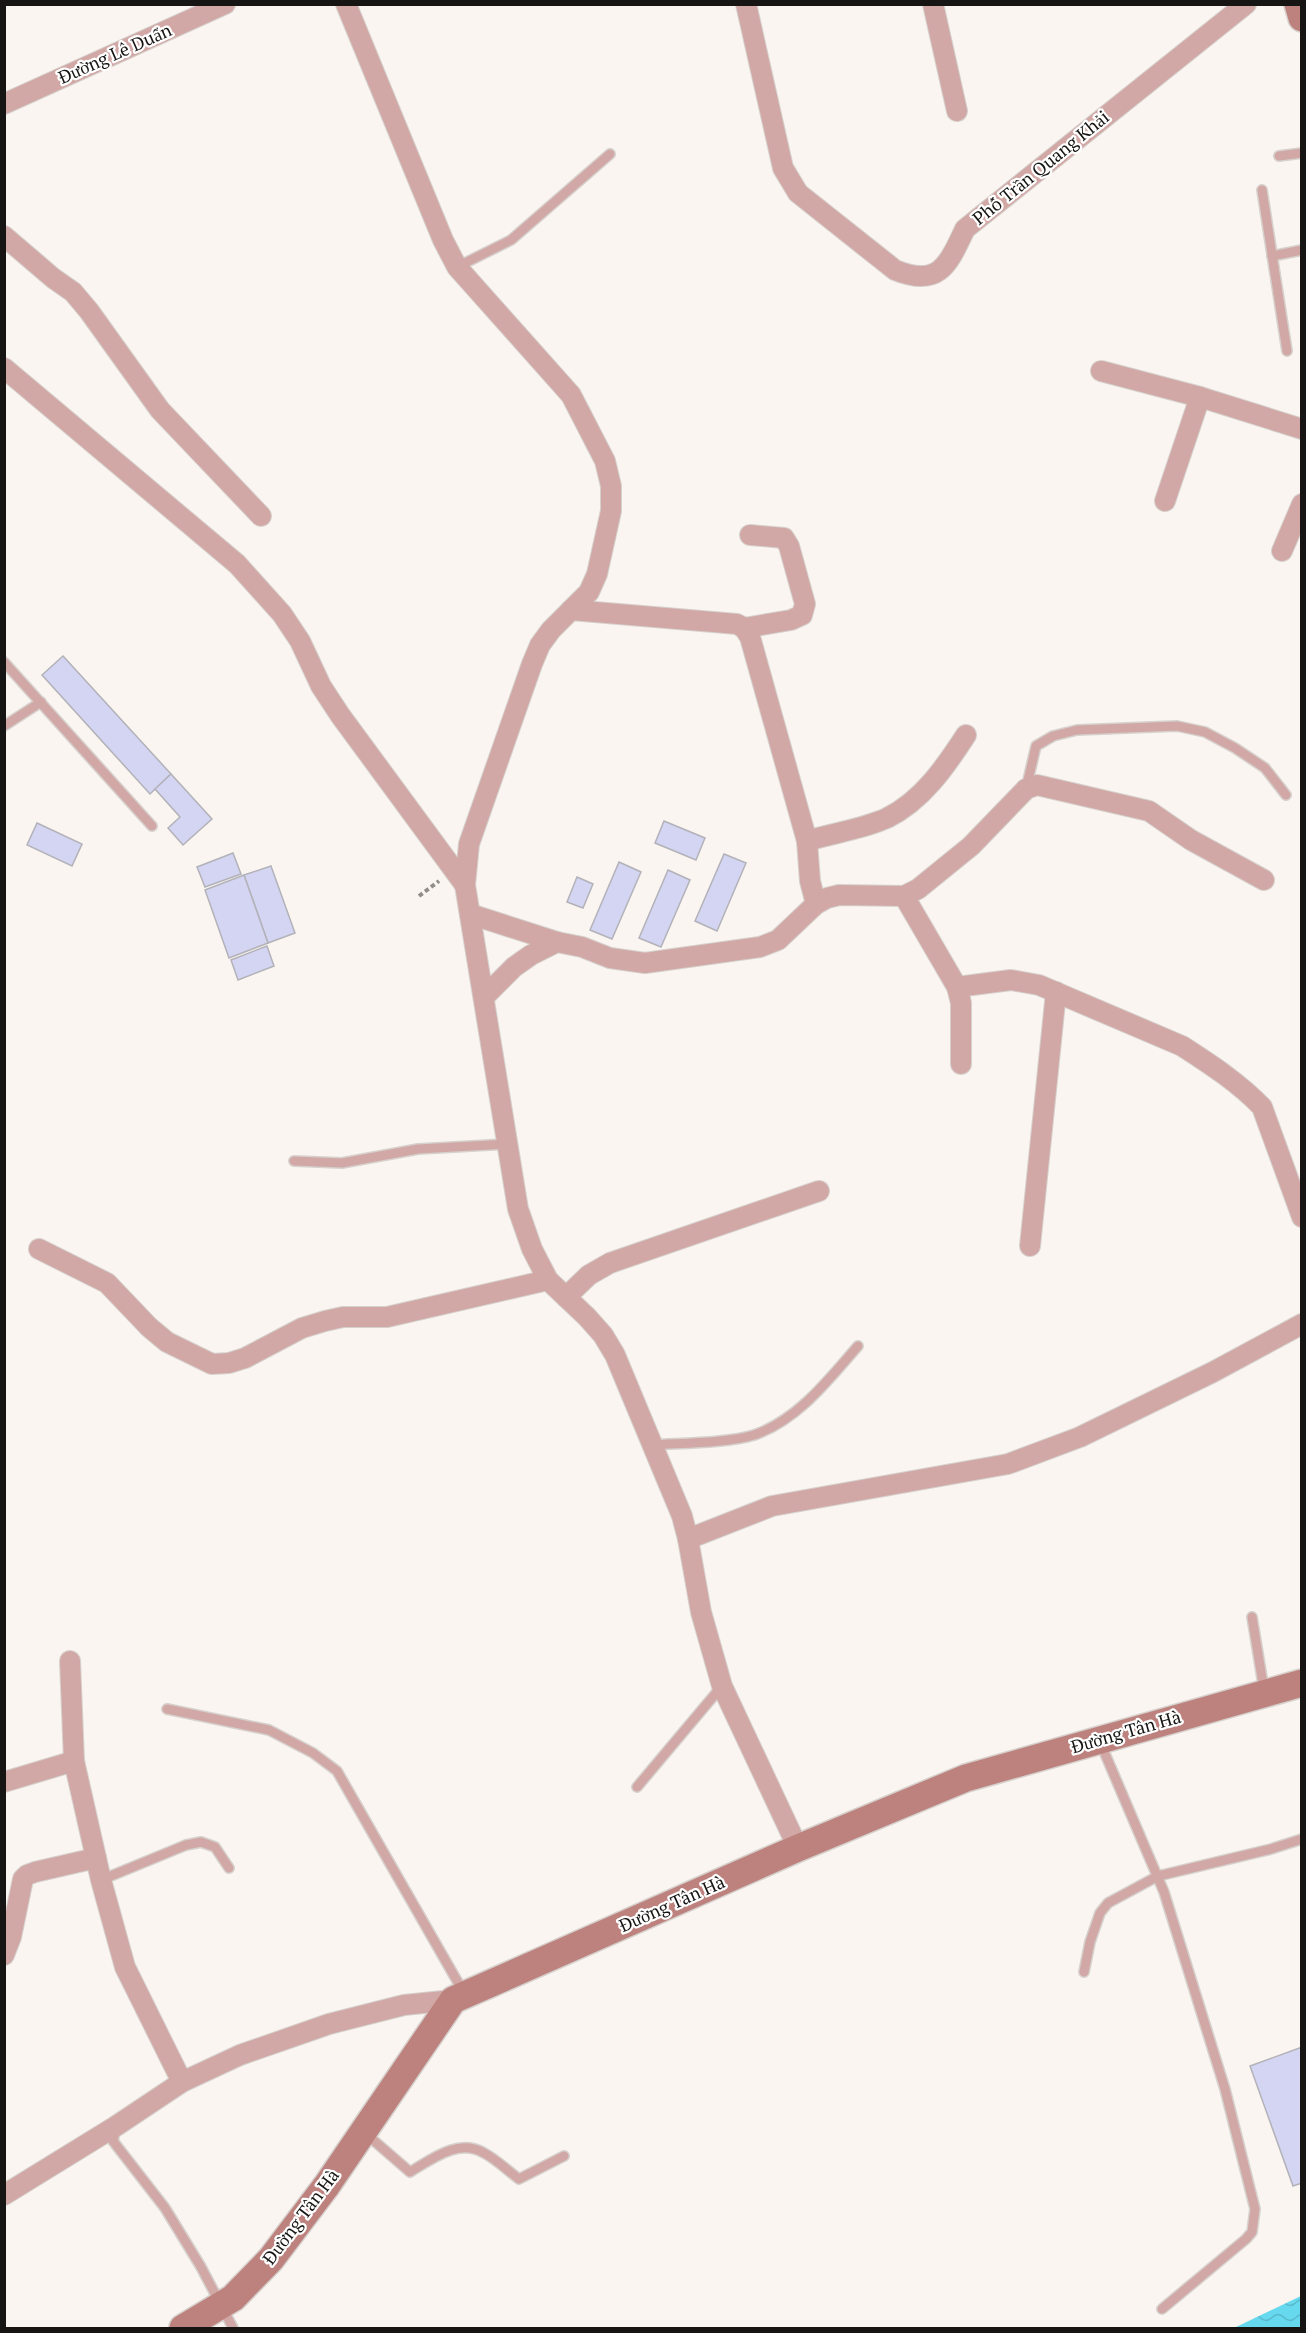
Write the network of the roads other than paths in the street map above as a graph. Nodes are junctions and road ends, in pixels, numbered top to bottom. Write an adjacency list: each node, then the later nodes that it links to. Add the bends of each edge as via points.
1 (225, 4): 8 (street, Đường Lê Duẩn)
2 (346, 4): 17 (street)
3 (746, 4): 5 (street, Phố Trần Quang Khải, via 783,168 798,193 895,270 927,277 952,256 965,229)
4 (933, 4): 9 (street)
5 (1246, 4)
6 (1298, 4): 7 (main road)
7 (1302, 18)
8 (4, 104)
9 (957, 111)
10 (1302, 153): 12 (lane)
11 (610, 154): 17 (lane, via 511,240)
12 (1279, 156)
13 (1262, 190): 16 (lane)
14 (4, 236): 25 (street, via 73,292 160,410)
15 (1302, 250): 16 (lane)
16 (1272, 256): 18 (lane)
17 (457, 267): 28 (street, via 570,395 605,461 611,511 597,574 589,592)
18 (1287, 351)
19 (4, 368): 39 (street, via 260,587 300,641 340,715)
20 (1101, 371): 21 (street)
21 (1200, 397): 22 (street); 23 (street)
22 (1302, 429)
23 (1165, 501)
24 (1302, 504): 27 (street)
25 (261, 516)
26 (750, 535): 29 (street, via 784,538 805,604 802,615 791,620)
27 (1282, 551)
28 (571, 610): 29 (street, via 737,624); 39 (street, via 540,645 532,664 470,844)
29 (744, 628): 37 (street, via 750,636)
30 (4, 662): 31 (lane)
31 (41, 702): 32 (lane); 36 (lane)
32 (4, 726)
33 (966, 735): 37 (street, via 927,788 898,811 887,818)
34 (1026, 789): 35 (lane, via 1036,746 1053,736 1077,730 1177,726 1205,732 1234,748 1265,768); 38 (street, via 1037,785 1149,811 1191,840); 40 (street, via 971,846)
35 (1286, 795)
36 (152, 826)
37 (807, 841): 41 (street)
38 (1264, 880)
39 (465, 885): 42 (street)
40 (904, 896): 41 (street, via 839,895); 44 (street)
41 (816, 904): 43 (street, via 778,940 760,947 645,963 610,958)
42 (470, 914): 43 (street); 46 (street)
43 (557, 942): 46 (street, via 514,967)
44 (957, 987): 45 (street, via 1011,980); 47 (street)
45 (1056, 992): 51 (street, via 1182,1046 1251,1096 1262,1107); 52 (street)
46 (484, 997): 48 (street)
47 (961, 1064)
48 (507, 1144): 49 (lane, via 418,1149 342,1163); 54 (street, via 518,1209)
49 (294, 1161)
50 (819, 1191): 55 (street, via 610,1263 589,1275)
51 (1302, 1217)
52 (1030, 1246)
53 (39, 1249): 54 (street, via 107,1283 148,1328 167,1342 213,1364 245,1358 302,1328 326,1321 387,1317)
54 (548, 1280): 55 (street)
55 (566, 1297): 58 (street, via 603,1335 615,1355)
56 (1302, 1324): 59 (street, via 1080,1437 1008,1464 772,1506)
57 (858, 1346): 58 (lane, via 795,1412 775,1425 752,1435)
58 (652, 1445): 59 (street)
59 (688, 1539): 63 (street, via 701,1612)
60 (1252, 1617): 64 (lane)
61 (70, 1661): 67 (street)
62 (1302, 1683): 64 (main road, Đường Tân Hà)
63 (722, 1686): 69 (lane); 71 (street)
64 (1265, 1692): 66 (main road, Đường Tân Hà)
65 (167, 1709): 78 (lane, via 269,1730 313,1753 337,1771)
66 (1099, 1740): 71 (main road, Đường Tân Hà, via 966,1778); 74 (lane)
67 (74, 1761): 68 (street); 72 (street)
68 (4, 1782)
69 (637, 1787)
70 (1302, 1839): 74 (lane)
71 (798, 1848): 78 (main road, Đường Tân Hà)
72 (96, 1858): 75 (street); 76 (street, via 35,1872 23,1879)
73 (229, 1868): 75 (lane, via 215,1846 201,1842)
74 (1158, 1876): 77 (lane, via 1108,1903 1100,1913); 85 (lane, via 1225,2089 1255,2216 1252,2232 1246,2239)
75 (101, 1880): 79 (street, via 125,1967)
76 (4, 1955)
77 (1084, 1972)
78 (459, 1998): 79 (street, via 404,2005 329,2024 240,2055); 81 (main road, Đường Tân Hà)
79 (182, 2082): 80 (street)
80 (116, 2126): 83 (street); 84 (lane, via 113,2141 165,2208)
81 (363, 2132): 82 (lane, via 410,2172 453,2148 483,2152 519,2179); 84 (main road, Đường Tân Hà, via 271,2259 233,2298)
82 (564, 2156)
83 (4, 2195)
84 (222, 2304): 86 (main road, Đường Tân Hà); 87 (lane)
85 (1162, 2309)
86 (183, 2328)
87 (233, 2328)

